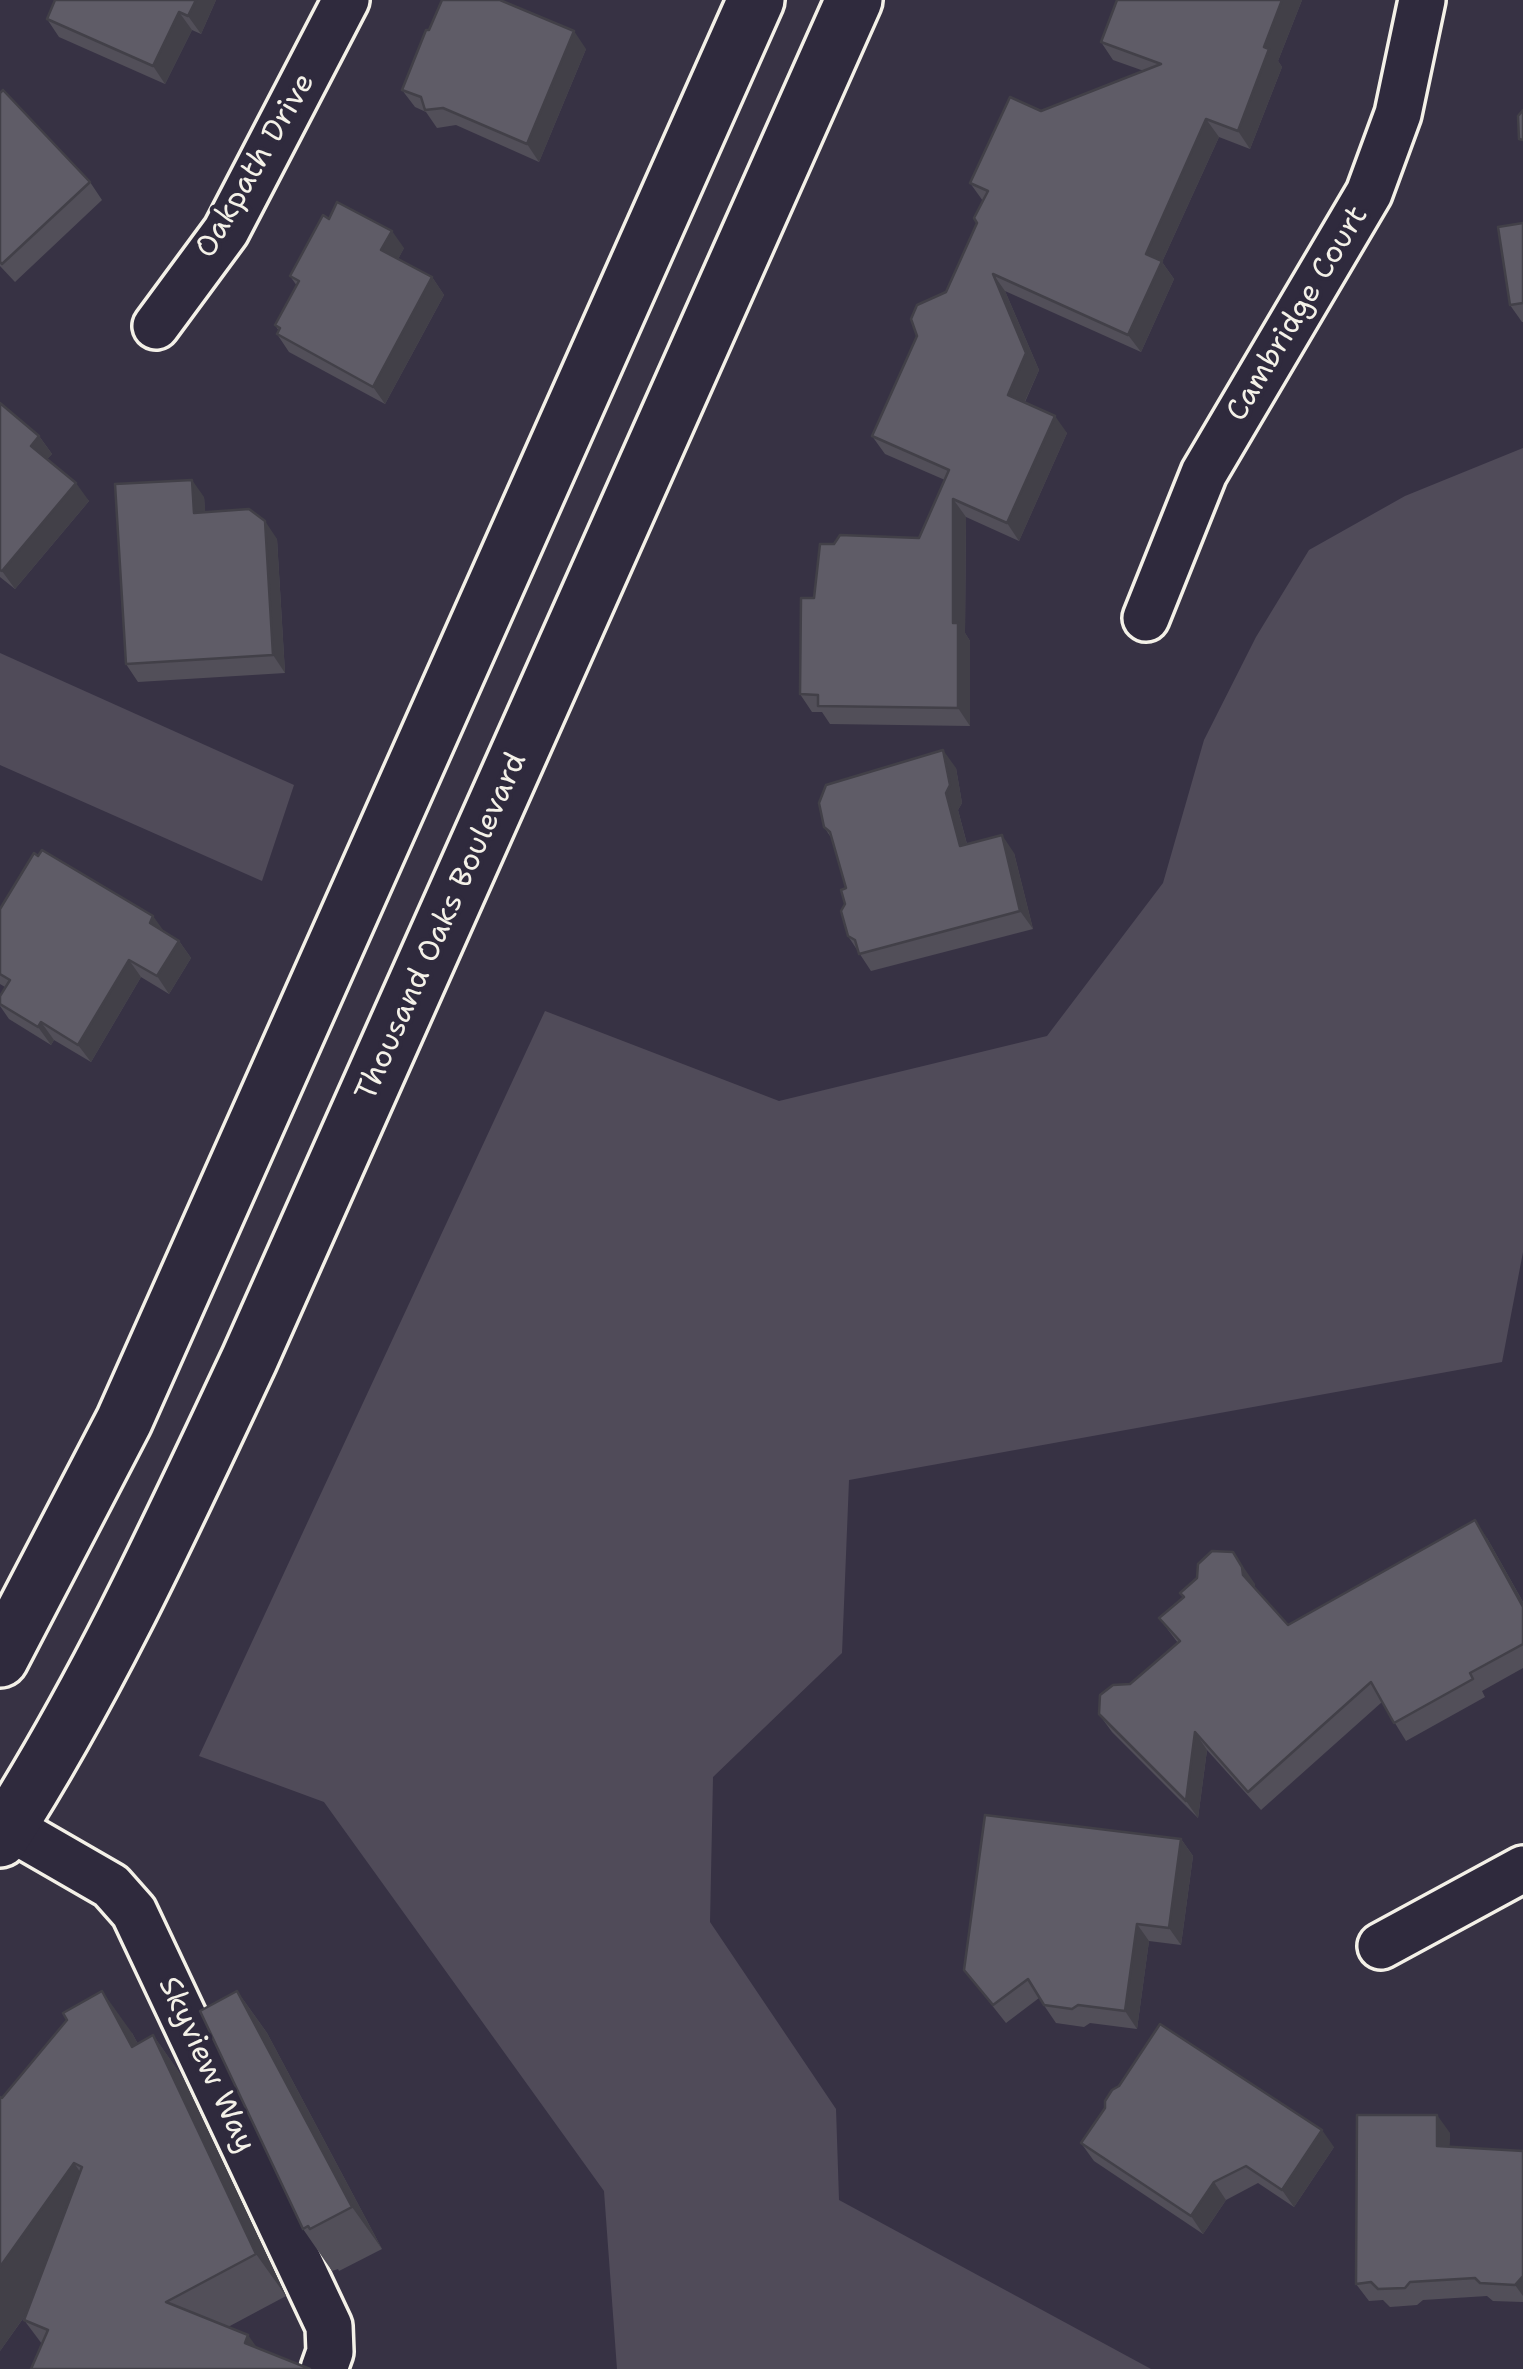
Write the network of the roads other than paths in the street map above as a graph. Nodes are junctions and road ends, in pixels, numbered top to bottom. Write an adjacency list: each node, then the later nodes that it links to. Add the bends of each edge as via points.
1 (346, 0): 5 (street, Oakpath Drive, via 226,231)
2 (756, 0): 7 (main road, via 124,1420)
3 (854, 0): 8 (main road, Thousand Oaks Boulevard, via 241,1378 140,1586)
4 (1422, 0): 6 (street, Cambridge Court, via 1398,114 1368,194 1204,473)
5 (156, 326)
6 (1146, 618)
7 (0, 1659)
8 (3, 1829): 11 (street, Skyview Way, via 111,1886 134,1912 329,2326)
9 (1523, 1869): 10 (street)
10 (1382, 1946)
11 (324, 2369)

